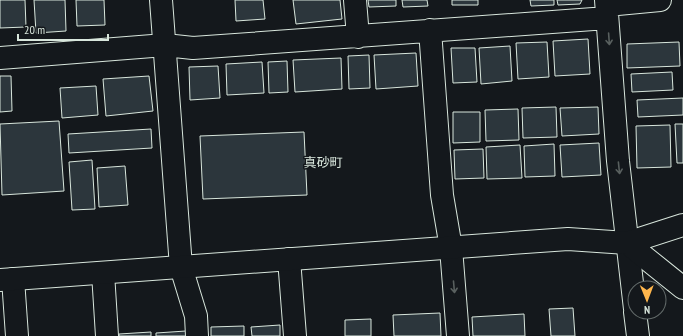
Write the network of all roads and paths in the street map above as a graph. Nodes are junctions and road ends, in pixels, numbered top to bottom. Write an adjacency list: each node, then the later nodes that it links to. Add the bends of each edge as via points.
1 (161, 0): 7 (street)
2 (355, 0): 6 (street)
3 (660, 0): 4 (street)
4 (607, 8): 5 (street); 10 (street, one-way to 10, via 618,161)
5 (430, 30): 6 (street); 11 (street, via 442,195)
6 (358, 37): 7 (street, via 193,48)
7 (165, 45): 8 (street); 13 (street)
8 (0, 58)
9 (683, 225): 10 (street)
10 (628, 243): 11 (street, via 568,239); 16 (street); 17 (street)
11 (451, 248): 12 (street); 23 (street, one-way to 23)
12 (289, 259): 13 (street); 22 (street)
13 (181, 267): 14 (street); 21 (street, via 196,316)
14 (103, 273): 15 (street); 20 (street)
15 (7, 280): 19 (street)
16 (632, 280)
17 (683, 288)
18 (636, 320): 24 (street)
19 (17, 336)
20 (107, 336)
21 (197, 336)
22 (295, 336)
23 (458, 336)
24 (638, 336)

